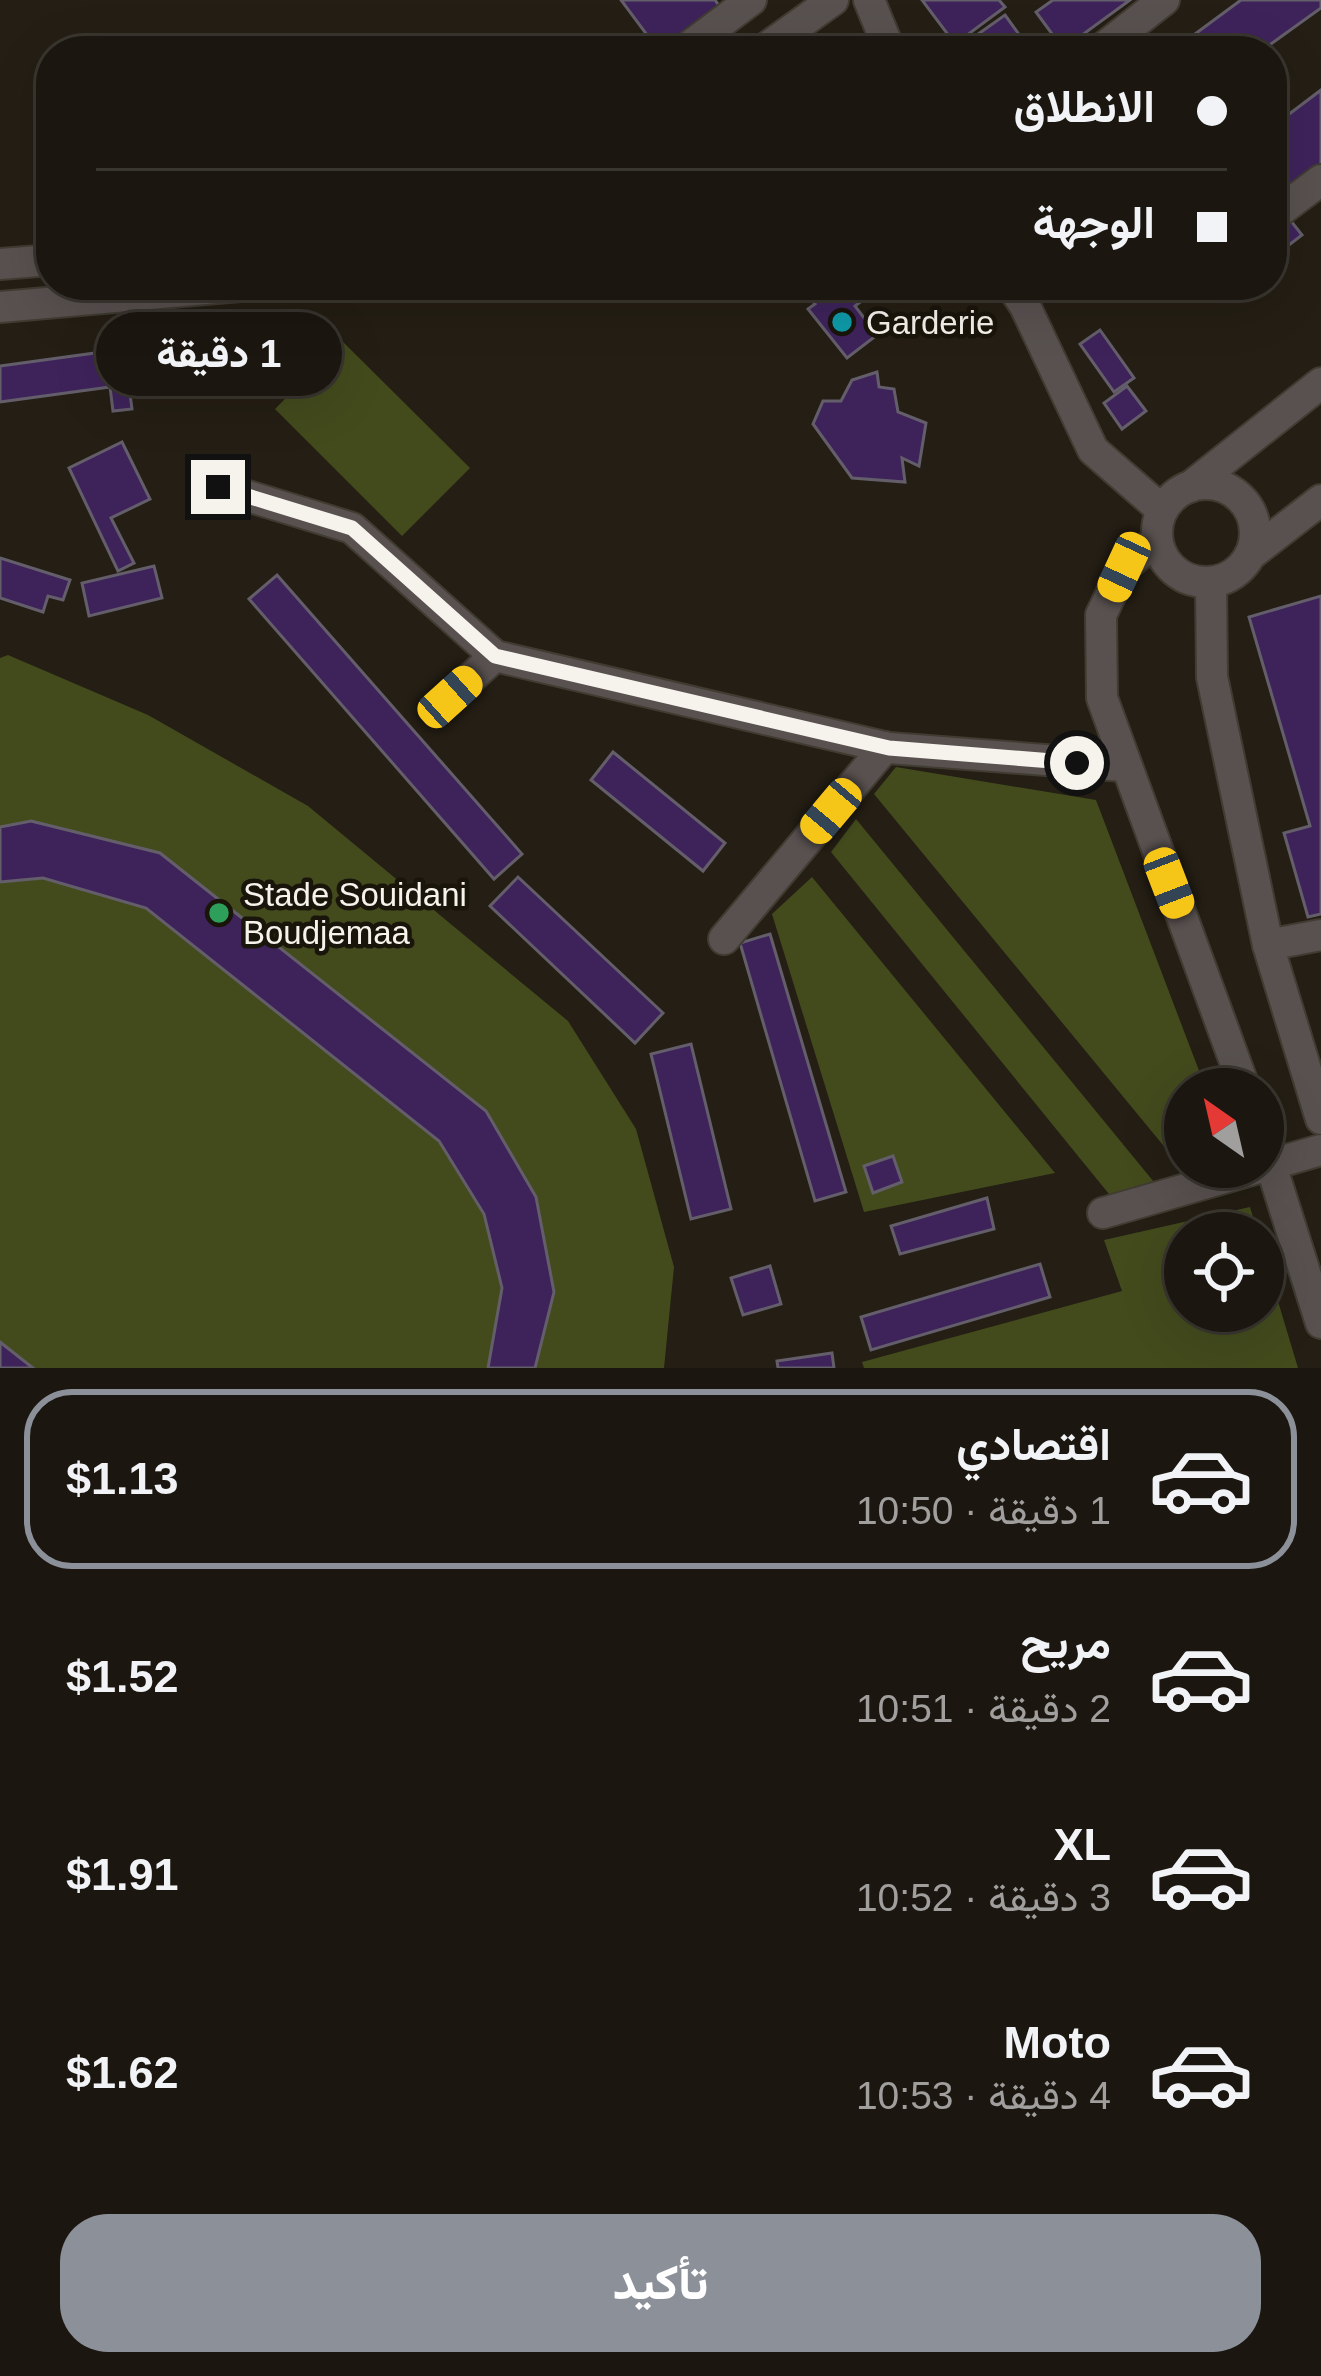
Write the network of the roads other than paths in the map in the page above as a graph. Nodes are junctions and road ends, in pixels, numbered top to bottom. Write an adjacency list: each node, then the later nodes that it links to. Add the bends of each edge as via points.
1 (751, 0): 5 (street)
2 (833, 0): 6 (street)
3 (868, 0): 7 (street)
4 (1164, 0): 8 (street)
5 (703, 36)
6 (782, 36)
7 (884, 36)
8 (1118, 36)
9 (1321, 180): 10 (street)
10 (1287, 206)
11 (36, 261): 12 (street)
12 (0, 264)
13 (80, 300): 15 (street)
14 (1021, 300): 20 (street, via 1093,450)
15 (0, 307)
16 (1321, 383): 18 (street)
17 (218, 487): 23 (street, via 352,528)
18 (1190, 488): 20 (street); 21 (street, via 1214,485 1240,498 1254,525)
19 (1321, 500): 21 (street)
20 (1160, 525): 22 (street, via 1161,555 1182,576); 26 (street, via 1124,567 1101,615 1102,698)
21 (1250, 555): 22 (street)
22 (1211, 582): 29 (street, via 1212,677)
23 (495, 656): 24 (street); 25 (street)
24 (450, 697)
25 (885, 747): 26 (street); 28 (street)
26 (1124, 766): 30 (street)
27 (1321, 935): 29 (street)
28 (724, 939)
29 (1268, 945): 31 (street)
30 (1238, 1068)
31 (1321, 1119)
32 (1321, 1150): 33 (street)
33 (1284, 1152)
34 (1172, 1188): 36 (street)
35 (1279, 1188): 37 (street)
36 (1103, 1213)
37 (1321, 1323)

